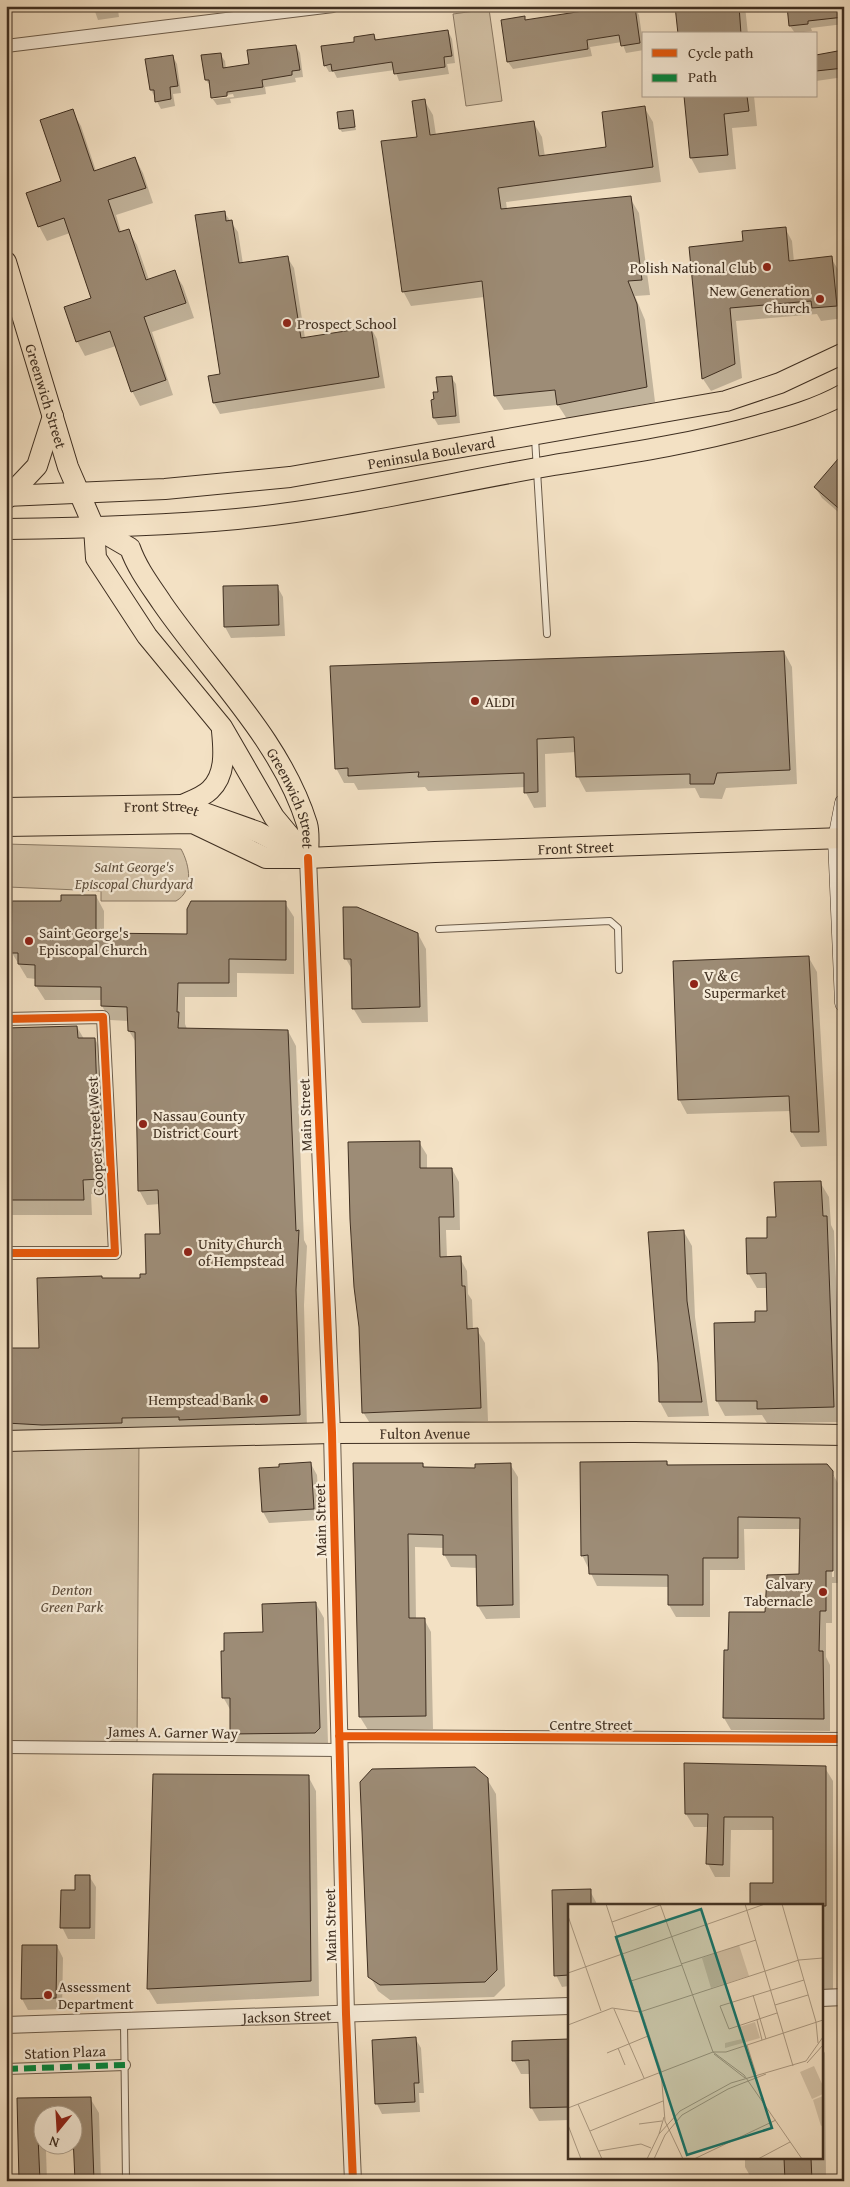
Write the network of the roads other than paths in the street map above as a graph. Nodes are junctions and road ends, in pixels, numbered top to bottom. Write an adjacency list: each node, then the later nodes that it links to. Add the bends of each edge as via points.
1 (333, 6): 2 (street)
2 (6, 46)
3 (6, 262): 6 (main road, Greenwich Street)
4 (844, 353): 7 (main road, Peninsula Boulevard, via 780,383 726,400)
5 (838, 399): 8 (main road, via 698,441)
6 (53, 416): 9 (main road, Greenwich Street, via 68,467); 10 (main road, via 37,466)
7 (534, 434): 8 (lane); 9 (main road, Peninsula Boulevard, via 290,477)
8 (538, 468): 11 (main road, via 326,508 238,519); 13 (lane)
9 (80, 493): 10 (main road, Peninsula Boulevard); 11 (main road, Greenwich Street)
10 (8, 497)
11 (94, 528): 12 (main road); 14 (main road, Greenwich Street, via 96,558 147,636); 20 (main road, Greenwich Street, via 130,548 135,563 181,630 251,718 287,778 308,826)
12 (6, 529)
13 (547, 634)
14 (222, 727): 16 (main road, via 224,758 218,780 209,791); 20 (main road, Greenwich Street, via 274,817)
15 (844, 803): 19 (main road)
16 (182, 805): 17 (main road, Front Street); 20 (main road, Front Street, via 258,832)
17 (6, 808)
18 (6, 826): 20 (main road, Front Street, via 193,823 266,858)
19 (840, 838): 20 (main road, Front Street); 23 (main road)
20 (308, 858): 26 (street, Main Street)
21 (439, 929): 22 (lane, via 610,921 618,928)
22 (619, 970)
23 (844, 1003)
24 (6, 1019): 25 (street, Cooper Street West, via 103,1017 115,1253)
25 (6, 1253)
26 (332, 1433): 27 (main road, Fulton Avenue); 28 (main road, Fulton Avenue); 30 (street, Main Street)
27 (844, 1435)
28 (6, 1441)
29 (844, 1739): 30 (street, Centre Street)
30 (339, 1743): 31 (street, James A. Garner Way); 35 (street, Main Street)
31 (6, 1747)
32 (844, 1997): 33 (street)
33 (822, 1998)
34 (568, 2006): 35 (street, Jackson Street)
35 (346, 2014): 36 (street, Jackson Street); 41 (street, Main Street)
36 (124, 2021): 37 (street, Jackson Street); 38 (lane, Station Plaza)
37 (6, 2025)
38 (125, 2065): 39 (street, Station Plaza); 40 (lane, Station Plaza)
39 (6, 2069)
40 (126, 2181)
41 (353, 2181)

